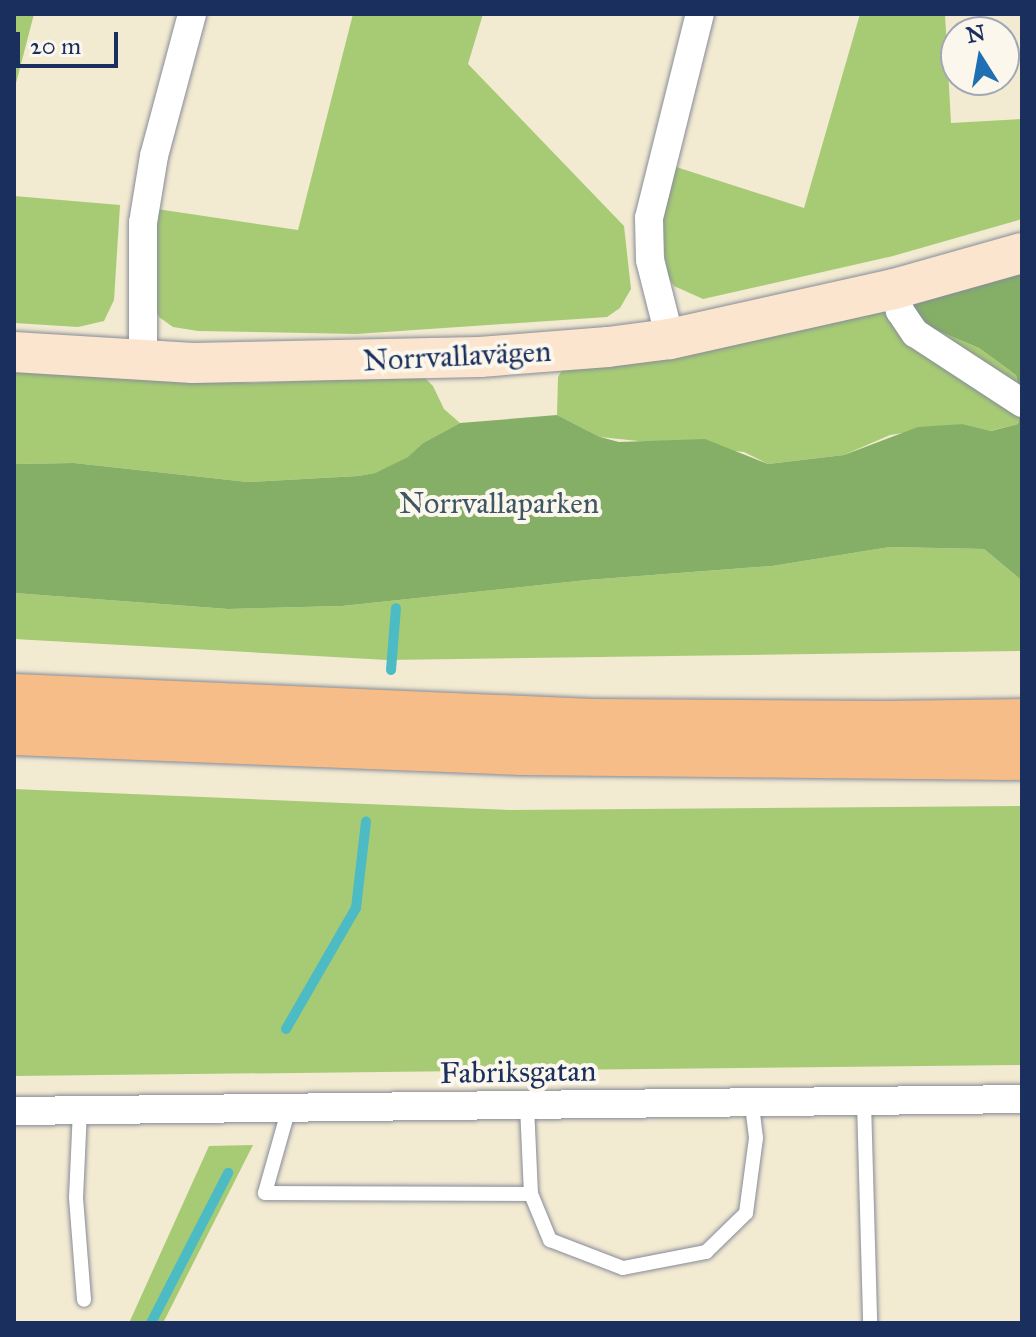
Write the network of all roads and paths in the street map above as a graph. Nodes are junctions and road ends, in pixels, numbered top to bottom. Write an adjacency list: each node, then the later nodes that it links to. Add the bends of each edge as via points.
1 (192, 14): 7 (street, via 154,156 143,223)
2 (700, 14): 5 (street, via 649,218 650,260)
3 (1022, 253): 4 (street, Norrvallavägen)
4 (894, 289): 5 (street, Norrvallavägen); 8 (street, via 900,311 915,333)
5 (670, 339): 7 (street, Norrvallavägen, via 433,359 193,363)
6 (14, 352): 7 (street, Norrvallavägen)
7 (143, 358)
8 (1022, 403)
9 (14, 696): 10 (highway, via 592,721)
10 (1022, 721)
11 (14, 733): 12 (highway, via 522,753)
12 (1022, 758)
13 (1022, 1099): 14 (street, Fabriksgatan)
14 (864, 1102): 15 (street, Fabriksgatan); 22 (lane)
15 (752, 1103): 16 (street, Fabriksgatan); 20 (lane, via 756,1138 746,1213 706,1252 623,1268 550,1240)
16 (527, 1106): 17 (street, Fabriksgatan); 20 (lane)
17 (289, 1108): 18 (street, Fabriksgatan); 20 (lane, via 265,1193)
18 (80, 1110): 19 (street, Fabriksgatan); 21 (lane, via 76,1198)
19 (14, 1111)
20 (531, 1194)
21 (84, 1300)
22 (870, 1323)

